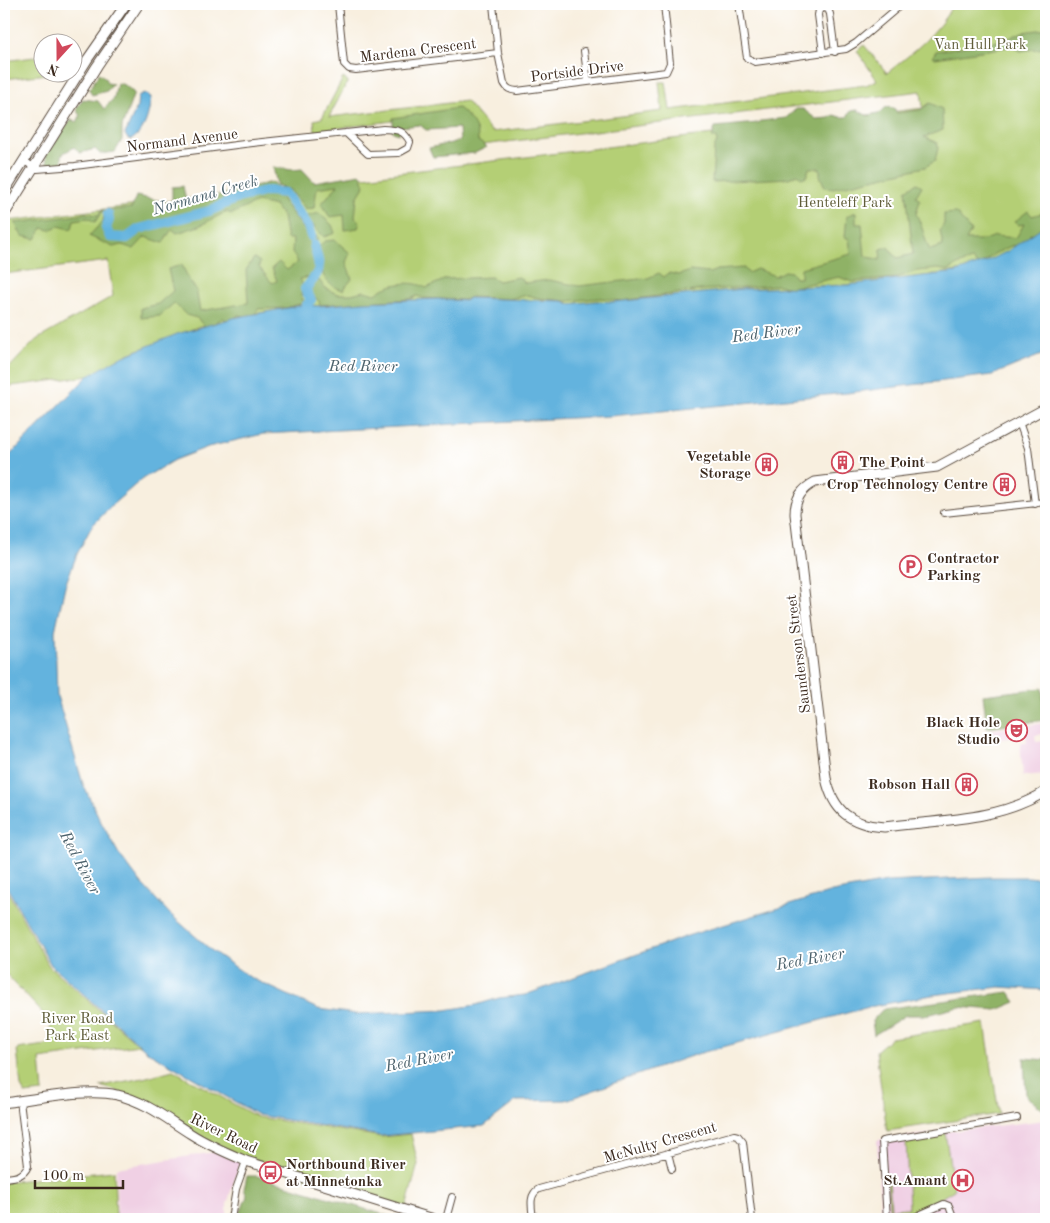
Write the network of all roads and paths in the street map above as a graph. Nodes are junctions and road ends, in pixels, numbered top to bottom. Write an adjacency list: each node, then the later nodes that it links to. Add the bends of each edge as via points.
1 (126, 4): 14 (street)
2 (139, 4): 15 (street)
3 (338, 4): 10 (street, Mardena Crescent, via 344,64 349,69)
4 (493, 4): 10 (street, Portside Drive)
5 (664, 4): 12 (street, Portside Drive, via 670,63 666,72)
6 (738, 4): 11 (street, via 750,61)
7 (902, 4): 9 (street, via 851,47)
8 (584, 51): 12 (street)
9 (835, 52): 11 (street); 11 (street, via 830,14 824,8 818,15)
10 (498, 53): 12 (street, Portside Drive, via 504,83 510,90)
11 (823, 53)
12 (588, 82)
13 (346, 134): 13 (street, Normand Avenue, via 368,154 399,153 408,148 410,142 406,134 398,130); 15 (street, Normand Avenue, via 75,166)
14 (24, 161): 15 (street); 16 (street)
15 (33, 167): 17 (street)
16 (4, 192)
17 (4, 215)
18 (1046, 408): 19 (street)
19 (1019, 422): 21 (street, via 1028,448); 23 (street, Saunderson Street, via 937,467 822,480 805,487 798,496 795,514 826,778 832,798 845,814 869,826 893,826 1001,812 1032,801)
20 (1046, 502): 21 (street)
21 (1035, 504): 22 (street)
22 (944, 513)
23 (1046, 791)
24 (20, 1101): 25 (street, River Road); 28 (street, River Road, via 88,1093 116,1094 144,1104 192,1135); 30 (street, via 28,1166 24,1173)
25 (4, 1103)
26 (1017, 1118): 38 (street, via 882,1142)
27 (668, 1153): 29 (street); 36 (street, McNulty Crescent, via 538,1189 532,1198); 37 (street, McNulty Crescent, via 734,1135 741,1139)
28 (246, 1161): 33 (street, via 236,1189); 34 (street, River Road)
29 (672, 1169)
30 (4, 1178)
31 (452, 1197): 35 (street)
32 (920, 1216): 39 (street); 40 (street); 40 (street, via 944,1204 949,1206 952,1214)
33 (231, 1219)
34 (434, 1219)
35 (446, 1219)
36 (534, 1219)
37 (752, 1219)
38 (887, 1219)
39 (910, 1219)
40 (942, 1219)

